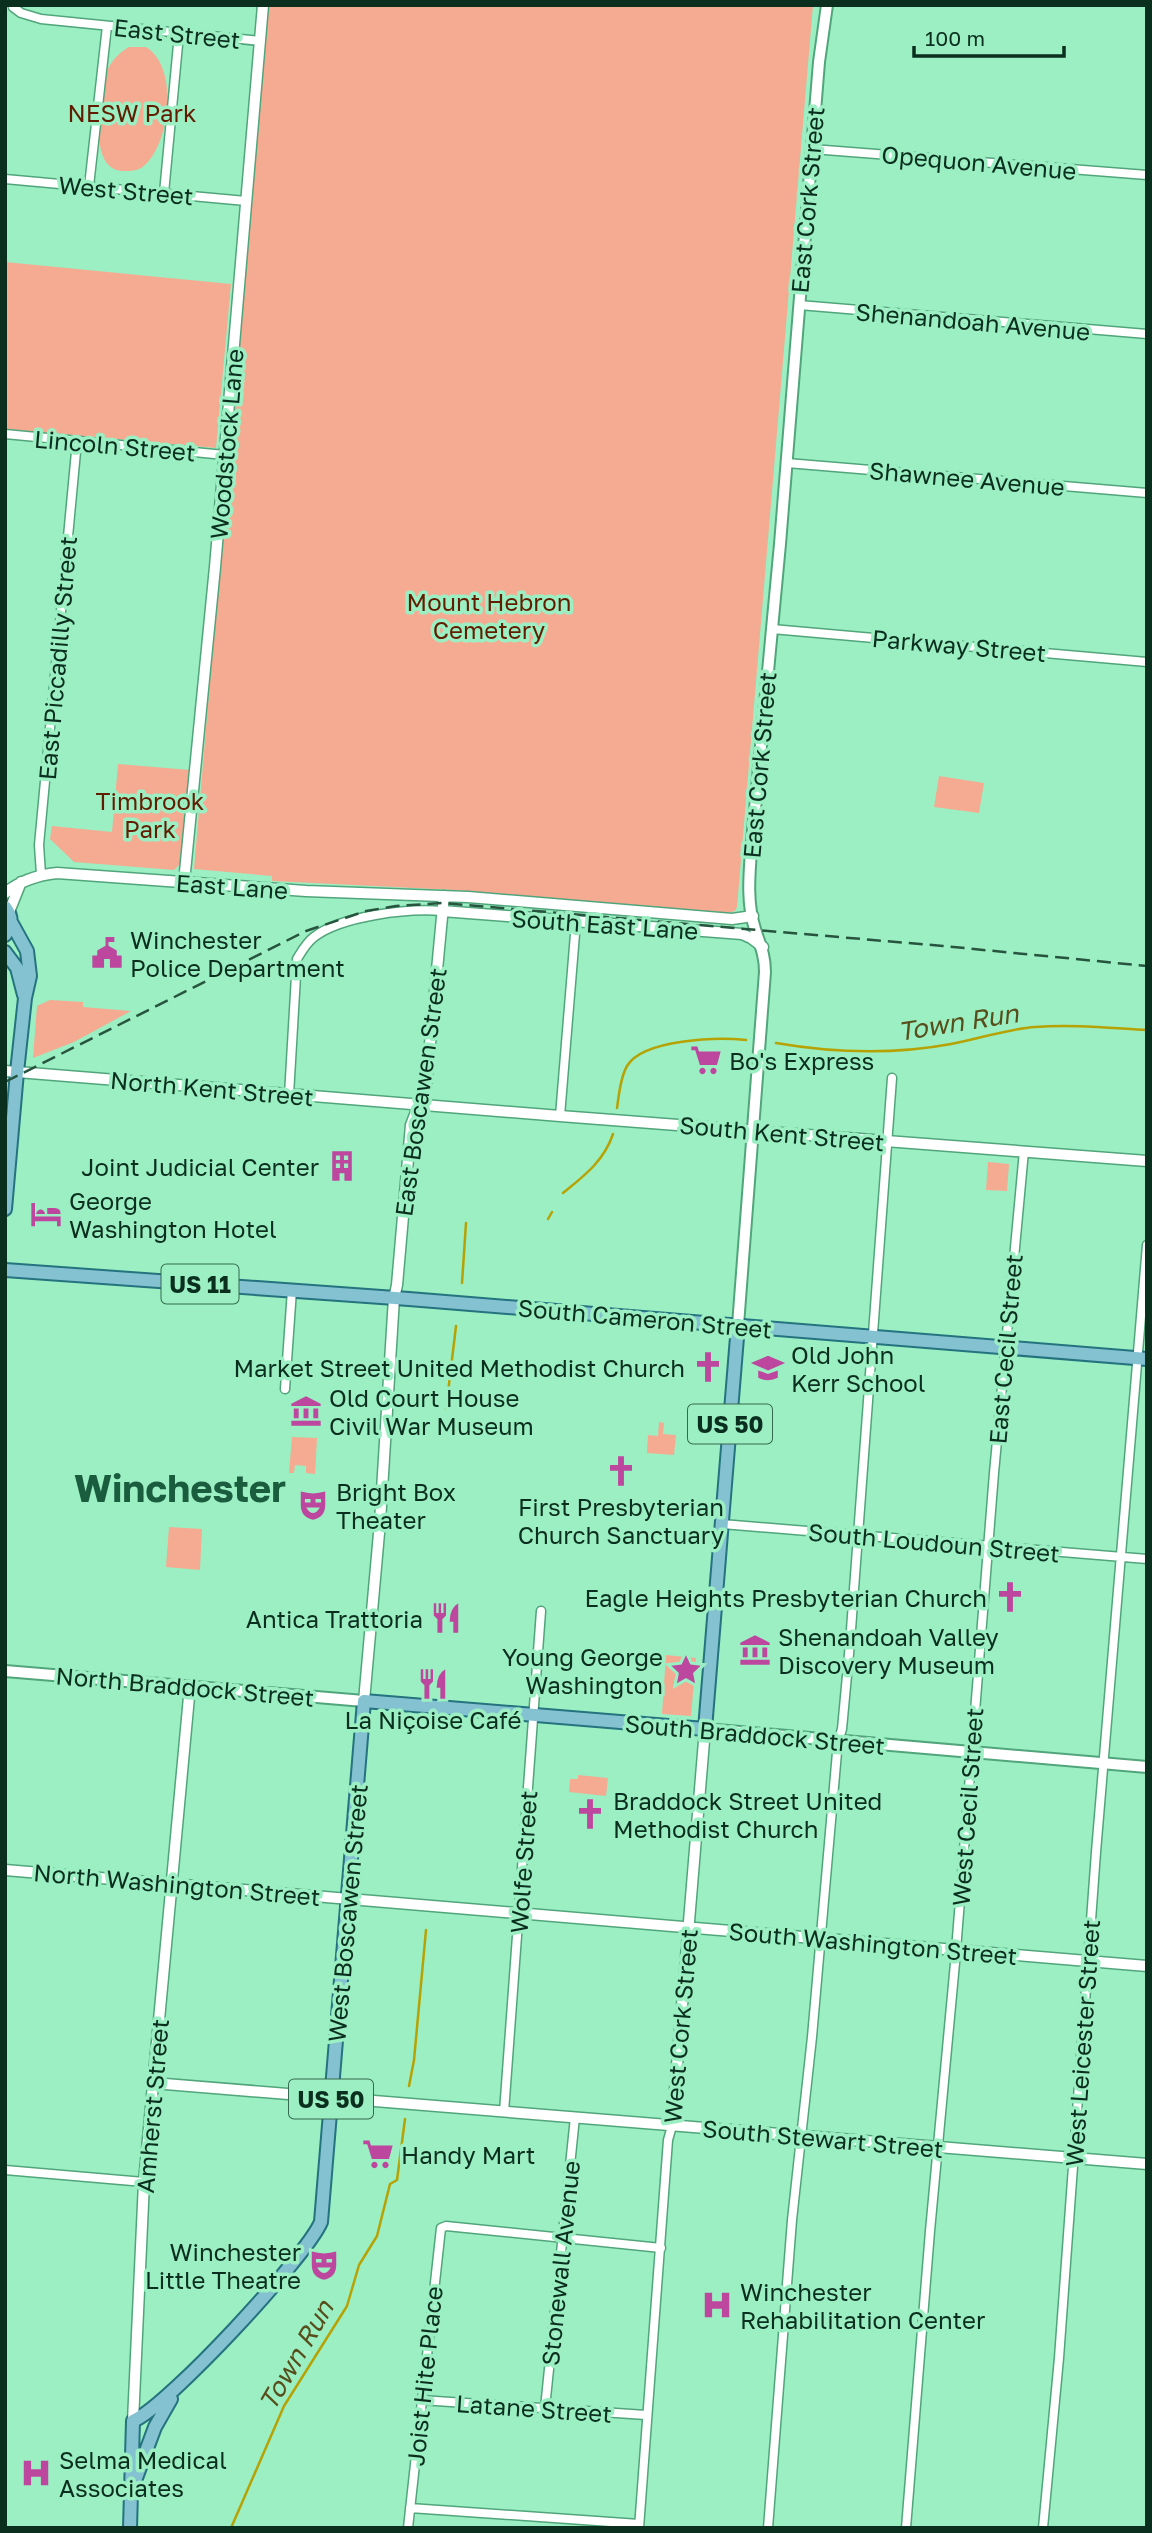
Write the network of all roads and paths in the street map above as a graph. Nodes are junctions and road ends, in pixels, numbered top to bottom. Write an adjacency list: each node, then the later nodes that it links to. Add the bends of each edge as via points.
1 (263, 5): 6 (street, Woodstock Lane)
2 (828, 5): 7 (main road, East Cork Street)
3 (13, 7): 4 (street, East Street, via 33,18)
4 (107, 26): 5 (street, East Street); 10 (street)
5 (179, 34): 6 (street, East Street); 11 (street)
6 (260, 41): 12 (street, Woodstock Lane)
7 (812, 149): 8 (street, Opequon Avenue); 13 (main road, East Cork Street)
8 (1147, 175)
9 (5, 179): 10 (street, West Street)
10 (89, 186): 11 (street, West Street)
11 (164, 193): 12 (street, West Street)
12 (246, 201): 17 (street, Woodstock Lane)
13 (799, 305): 14 (street, Shenandoah Avenue); 18 (main road, East Cork Street)
14 (1147, 334)
15 (5, 434): 16 (street, Lincoln Street)
16 (77, 441): 17 (street, Lincoln Street); 22 (street, East Piccadilly Street, via 39,845)
17 (225, 455): 23 (street, Woodstock Lane)
18 (786, 463): 19 (street, Shawnee Avenue); 20 (main road, East Cork Street)
19 (1147, 494)
20 (772, 629): 21 (street, Parkway Street); 29 (main road, East Cork Street, via 751,852)
21 (1147, 662)
22 (41, 874): 23 (street, East Lane); 24 (street, East Lane)
23 (184, 882): 26 (street, East Lane)
24 (21, 883): 25 (street, East Lane); 28 (street)
25 (5, 892)
26 (444, 896): 27 (street, East Boscawen Street); 29 (street, South East Lane, via 732,919)
27 (442, 911): 30 (street, South East Lane); 37 (street, via 405,911 346,923 312,938 303,948 298,959); 38 (street, East Boscawen Street, via 426,1086)
28 (9, 914): 31 (main road); 34 (main road, via 30,961)
29 (753, 916): 32 (main road, East Cork Street)
30 (576, 922): 32 (street, South East Lane, via 742,934); 39 (street)
31 (5, 935)
32 (763, 947): 40 (main road, East Cork Street)
33 (5, 952): 34 (main road, via 17,968)
34 (25, 998): 35 (main road)
35 (11, 1071): 37 (street, North Kent Street); 44 (main road)
36 (892, 1078): 41 (street)
37 (289, 1095): 38 (street, North Kent Street)
38 (418, 1105): 39 (street, South Kent Street); 48 (street, East Boscawen Street, via 411,1125)
39 (560, 1116): 40 (street, South Kent Street)
40 (752, 1131): 41 (street, South Kent Street); 49 (main road, East Cork Street)
41 (887, 1142): 42 (street, South Kent Street); 50 (street)
42 (1024, 1151): 43 (street, South Kent Street); 51 (street, East Cecil Street)
43 (1147, 1161)
44 (5, 1209)
45 (1147, 1245): 52 (street, West Leicester Street)
46 (5, 1270): 47 (main road, US 11)
47 (292, 1290): 48 (main road, US 11); 53 (street)
48 (394, 1298): 49 (main road, South Cameron Street / US 11); 54 (street, East Boscawen Street)
49 (738, 1325): 50 (main road, South Cameron Street / US 11); 55 (main road, East Cork Street / US 50)
50 (871, 1336): 51 (main road, South Cameron Street / US 11); 56 (street)
51 (1006, 1348): 52 (main road, South Cameron Street / US 11); 57 (street, East Cecil Street)
52 (1142, 1359): 58 (street, West Leicester Street)
53 (285, 1389)
54 (380, 1497): 63 (street, West Boscawen Street)
55 (722, 1524): 56 (street, South Loudoun Street); 65 (main road, West Cork Street / US 50)
56 (857, 1536): 57 (street, South Loudoun Street); 66 (street)
57 (988, 1547): 58 (street, South Loudoun Street); 67 (street, West Cecil Street)
58 (1121, 1557): 59 (street, South Loudoun Street); 68 (street, West Leicester Street)
59 (1147, 1559)
60 (541, 1611): 64 (street, Wolfe Street)
61 (5, 1671): 62 (main road, North Braddock Street)
62 (190, 1686): 63 (main road, North Braddock Street); 71 (street, Amherst Street)
63 (364, 1701): 64 (main road, South Braddock Street); 72 (main road, West Boscawen Street / US 50)
64 (533, 1715): 65 (main road, South Braddock Street); 73 (street, Wolfe Street)
65 (705, 1729): 66 (main road, South Braddock Street); 74 (street, West Cork Street)
66 (838, 1741): 67 (main road, South Braddock Street); 75 (street)
67 (970, 1752): 68 (main road, South Braddock Street); 76 (street, West Cecil Street)
68 (1104, 1763): 69 (main road, South Braddock Street); 77 (street, West Leicester Street)
69 (1147, 1767)
70 (5, 1870): 71 (street, North Washington Street)
71 (172, 1883): 72 (street, North Washington Street); 79 (street, Amherst Street)
72 (349, 1899): 73 (street, South Washington Street); 80 (main road, West Boscawen Street / US 50)
73 (520, 1914): 74 (street, South Washington Street); 81 (street, Wolfe Street)
74 (689, 1928): 75 (street, South Washington Street); 83 (street, West Cork Street)
75 (821, 1939): 76 (street, South Washington Street); 84 (street)
76 (956, 1950): 77 (street, South Washington Street); 85 (street, West Cecil Street)
77 (1089, 1961): 78 (street, South Washington Street); 86 (street, West Leicester Street)
78 (1147, 1966)
79 (153, 2083): 80 (street, South Stewart Street); 89 (street, Amherst Street)
80 (331, 2098): 81 (street, South Stewart Street); 92 (main road, West Boscawen Street / US 50, via 317,2232)
81 (503, 2112): 82 (street, South Stewart Street)
82 (575, 2118): 83 (street, South Stewart Street); 90 (street, Stonewall Avenue)
83 (672, 2126): 84 (street, South Stewart Street); 91 (street, West Cork Street)
84 (801, 2136): 85 (street, South Stewart Street); 102 (street)
85 (939, 2148): 86 (street, South Stewart Street); 103 (street, West Cecil Street)
86 (1073, 2158): 87 (street, South Stewart Street); 104 (street, West Leicester Street)
87 (1147, 2164)
88 (5, 2170): 89 (street)
89 (144, 2182): 96 (street, Amherst Street)
90 (562, 2237): 91 (street); 93 (street, Joist Hite Place, via 444,2227); 94 (street, Stonewall Avenue)
91 (661, 2248): 95 (street, West Cork Street)
92 (180, 2383): 96 (main road, West Boscawen Street / US 50); 97 (main road, US 50, via 155,2427)
93 (421, 2400): 94 (street, Latane Street); 98 (street, Joist Hite Place)
94 (545, 2408): 95 (street, Latane Street)
95 (646, 2415): 99 (street, West Cork Street)
96 (133, 2421): 97 (main road, Amherst Street / US 50)
97 (131, 2491): 100 (main road, Amherst Street / US 50)
98 (410, 2508): 99 (street); 101 (street, Joist Hite Place)
99 (639, 2526)
100 (130, 2528)
101 (408, 2528)
102 (768, 2528)
103 (906, 2528)
104 (1042, 2528)

